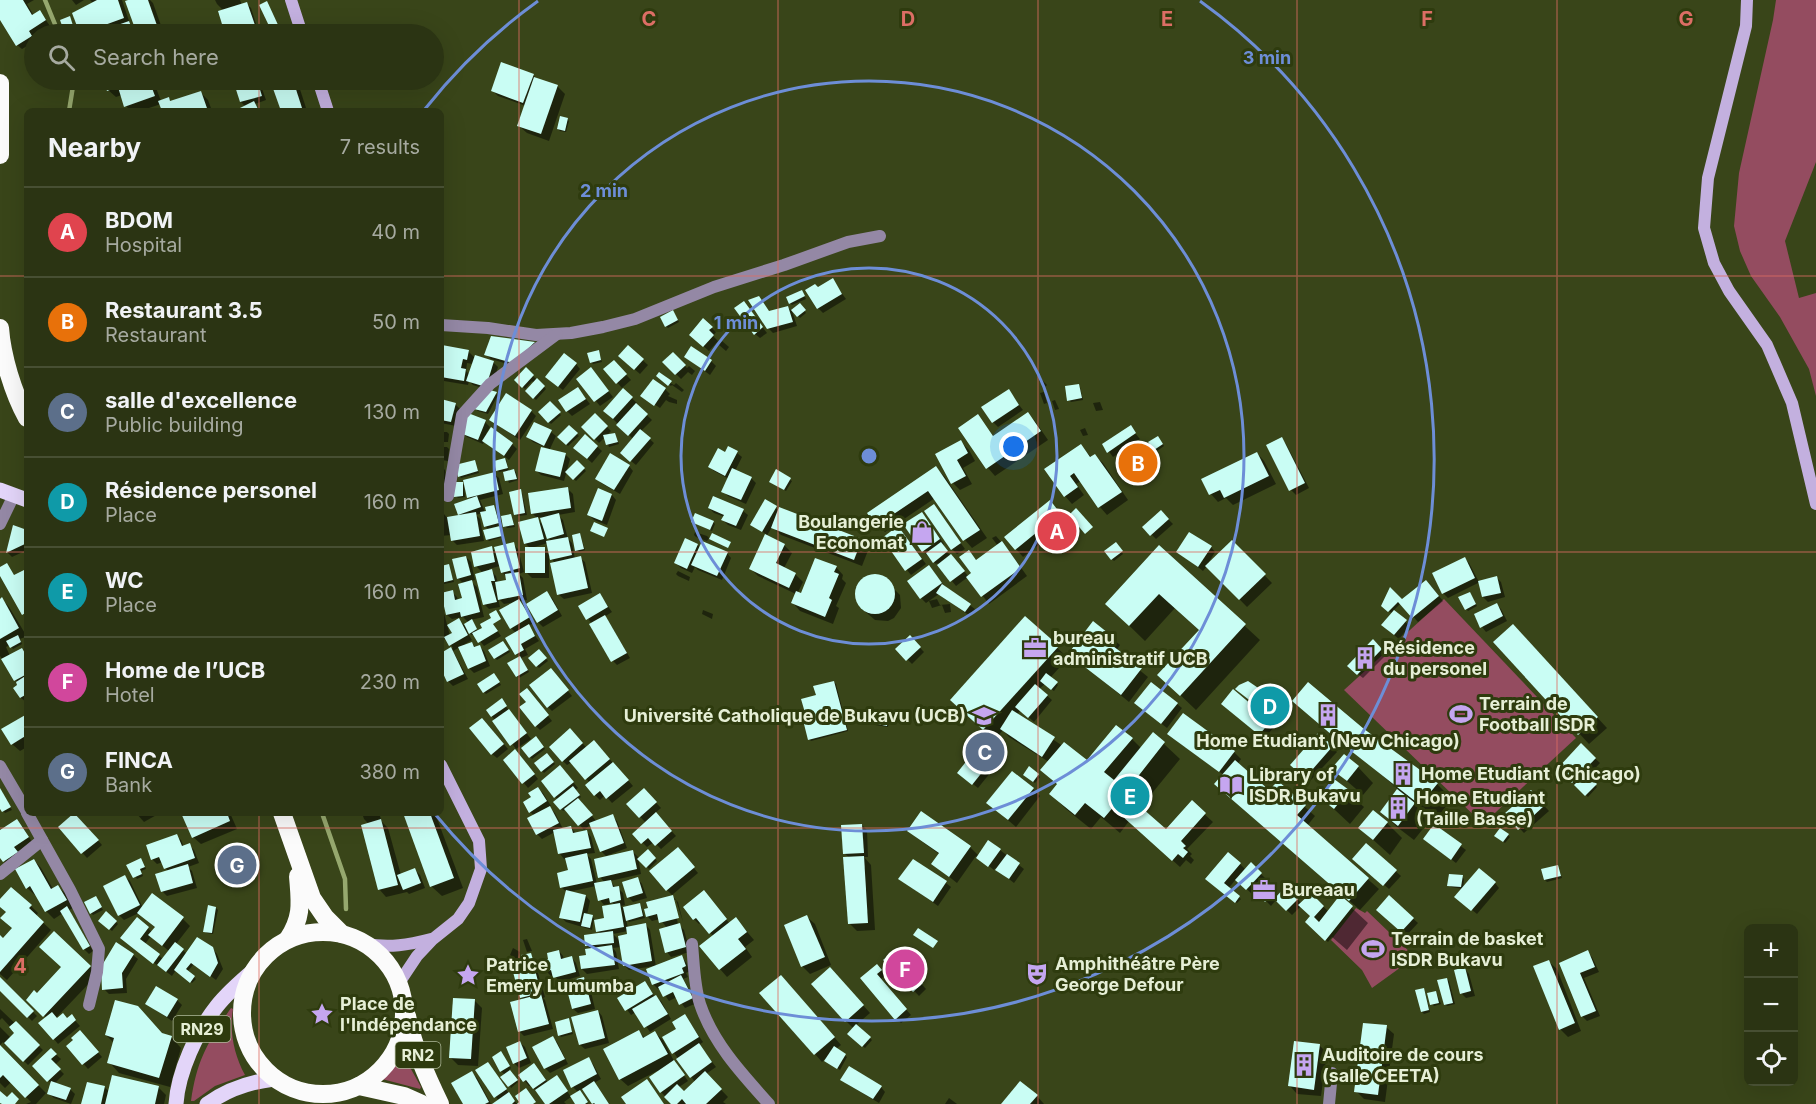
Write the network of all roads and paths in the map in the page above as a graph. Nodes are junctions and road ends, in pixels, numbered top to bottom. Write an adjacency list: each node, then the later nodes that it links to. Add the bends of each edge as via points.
1 (291, 0): 3 (street)
2 (1747, 0): 13 (street, via 1746,27 1708,178 1704,228 1714,263 1729,291 1767,345)
3 (299, 24)
4 (0, 83): 7 (highway)
5 (321, 90): 6 (street)
6 (327, 108)
7 (0, 155)
8 (880, 236): 11 (street, via 848,242 714,287 635,319)
9 (444, 326): 11 (street)
10 (0, 328): 12 (highway, via 1,344)
11 (557, 334): 15 (street, via 490,384 462,415)
12 (24, 413)
13 (1812, 462): 16 (street)
14 (14, 495): 17 (street)
15 (448, 496)
16 (1816, 504)
17 (0, 524)
18 (0, 766): 20 (street)
19 (444, 771): 28 (street, via 479,841 481,869 469,903 458,919)
20 (24, 808)
21 (29, 816): 23 (street)
22 (283, 816): 24 (highway)
23 (42, 840): 25 (street); 34 (street, via 99,949)
24 (296, 856): 26 (highway, via 312,898); 27 (highway, via 300,905 297,925)
25 (0, 874)
26 (342, 934): 27 (highway, via 315,932); 29 (highway)
27 (288, 939): 31 (highway, via 269,952)
28 (433, 939): 29 (street, via 385,947); 32 (street)
29 (366, 944): 32 (highway, via 389,966)
30 (692, 944): 42 (street, via 700,1004 728,1057)
31 (254, 970): 36 (highway, via 241,1004 242,1028 257,1061); 38 (main road, RN29, via 216,1007 201,1031 182,1071)
32 (399, 983): 33 (highway)
33 (404, 1003): 37 (highway, via 397,1047 381,1070); 41 (highway, RN2, via 422,1067)
34 (89, 1005)
35 (1332, 1073): 43 (street)
36 (274, 1079): 37 (highway, via 316,1094 334,1094); 39 (main road, via 239,1086)
37 (358, 1086): 40 (highway, RN2)
38 (176, 1104)
39 (207, 1104)
40 (422, 1104)
41 (440, 1104)
42 (769, 1104)
43 (1329, 1104)

